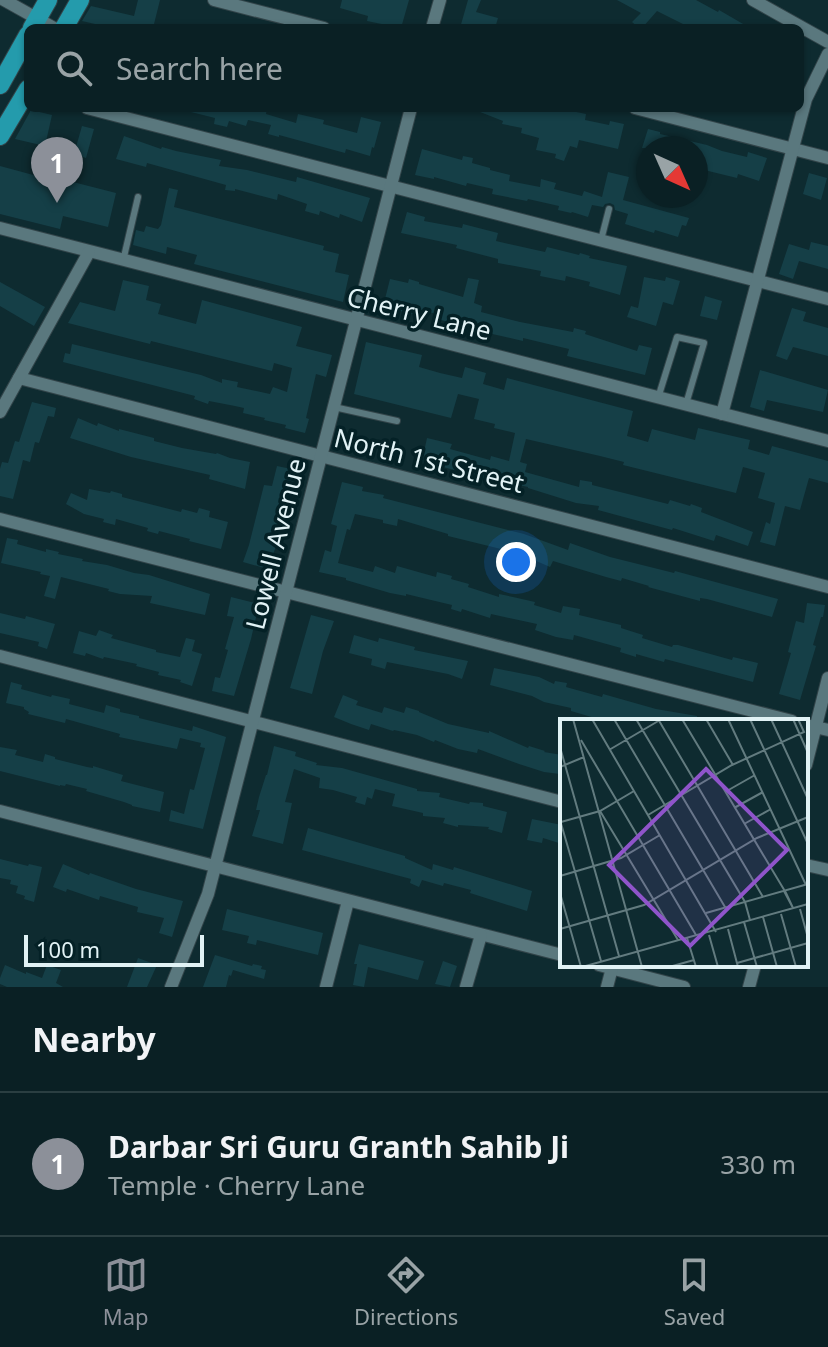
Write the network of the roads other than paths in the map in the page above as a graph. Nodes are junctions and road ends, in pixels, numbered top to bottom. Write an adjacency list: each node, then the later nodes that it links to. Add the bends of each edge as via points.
1 (4, 0): 7 (street)
2 (48, 0): 8 (main road)
3 (80, 0): 9 (main road)
4 (214, 0): 10 (street)
5 (438, 0): 11 (street)
6 (753, 0): 12 (street)
7 (29, 24)
8 (34, 24)
9 (66, 24)
10 (308, 24)
11 (433, 24)
12 (796, 24)
13 (804, 29): 15 (street)
14 (24, 42): 17 (main road)
15 (828, 42)
16 (828, 54): 19 (street)
17 (0, 85)
18 (24, 96): 24 (main road)
19 (804, 107)
20 (103, 112): 27 (street)
21 (410, 112): 27 (street, Lowell Avenue)
22 (650, 112): 25 (street)
23 (803, 112): 25 (street)
24 (0, 136)
25 (793, 149): 26 (street); 34 (street)
26 (828, 158)
27 (391, 186): 31 (street); 36 (street, Lowell Avenue)
28 (138, 197): 33 (lane)
29 (609, 209): 31 (lane)
30 (0, 228): 32 (street, Cherry Lane)
31 (601, 240): 34 (street)
32 (89, 252): 33 (street, Cherry Lane); 37 (street)
33 (123, 261): 36 (street, Cherry Lane)
34 (757, 281): 35 (street); 42 (street)
35 (828, 299)
36 (356, 320): 38 (street, Cherry Lane); 40 (street, Lowell Avenue)
37 (19, 378): 41 (street); 45 (street, North 1st Street)
38 (658, 398): 39 (street, Cherry Lane); 39 (lane, via 677,337 704,343)
39 (686, 404): 42 (street, Cherry Lane)
40 (334, 407): 43 (lane); 45 (street, Lowell Avenue)
41 (0, 412)
42 (722, 414): 44 (street, Cherry Lane)
43 (397, 421)
44 (828, 441)
45 (321, 456): 47 (street, North 1st Street); 48 (street, Lowell Avenue)
46 (0, 519): 48 (street)
47 (828, 587)
48 (286, 592): 51 (street); 52 (street, Lowell Avenue)
49 (0, 656): 52 (street)
50 (828, 678): 53 (street)
51 (784, 719)
52 (253, 721): 55 (street); 58 (street, Lowell Avenue)
53 (817, 727): 54 (street)
54 (808, 758)
55 (560, 801)
56 (0, 811): 58 (street)
57 (808, 865): 59 (street)
58 (215, 867): 60 (street); 65 (street, Lowell Avenue)
59 (828, 870)
60 (348, 901): 61 (street); 66 (street)
61 (481, 935): 62 (street); 67 (street)
62 (560, 955)
63 (606, 967): 68 (street); 69 (street)
64 (754, 967): 70 (street)
65 (171, 987)
66 (326, 987)
67 (466, 987)
68 (607, 987)
69 (684, 987)
70 (749, 987)

